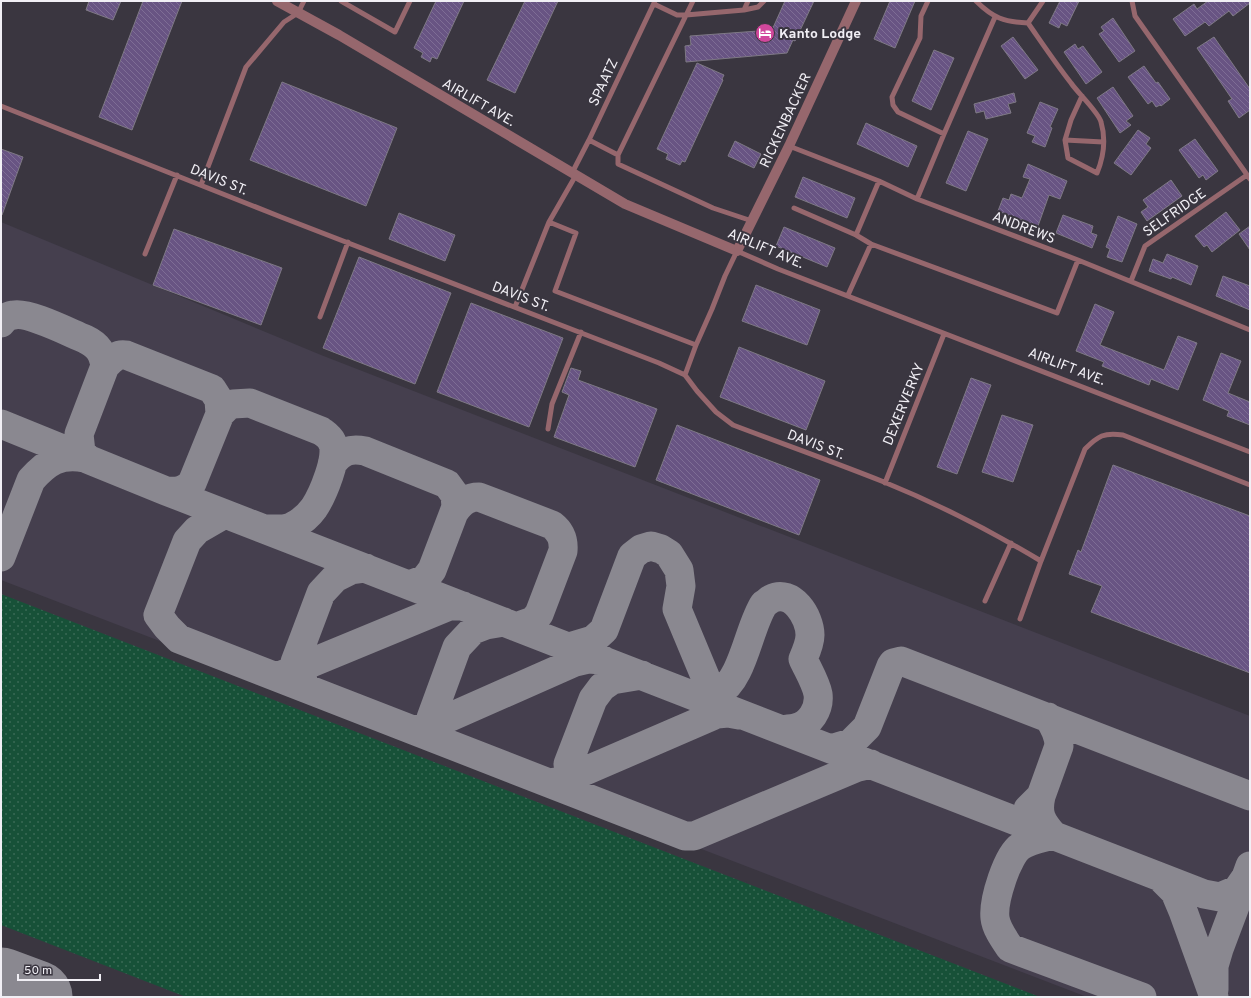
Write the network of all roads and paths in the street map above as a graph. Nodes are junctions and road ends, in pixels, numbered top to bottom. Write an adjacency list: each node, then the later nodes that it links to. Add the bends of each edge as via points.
1 (277, 1): 16 (street, AIRLIFT AVE.)
2 (283, 1): 16 (street, AIRLIFT AVE.)
3 (304, 1): 16 (lane)
4 (341, 1): 5 (lane, via 395,32)
5 (410, 1)
6 (693, 1): 17 (lane)
7 (748, 1): 15 (lane)
8 (764, 1): 15 (lane, via 758,7)
9 (856, 1): 26 (street, RICKENBACKER)
10 (928, 1): 22 (lane, via 921,16 920,38 892,97 893,105 898,112)
11 (976, 1): 18 (lane)
12 (1043, 1): 19 (lane)
13 (1132, 1): 30 (lane, via 1135,16)
14 (654, 3): 17 (lane, via 677,15); 23 (lane, SPAATZ)
15 (744, 10): 17 (lane)
16 (298, 13): 28 (street, AIRLIFT AVE.); 32 (lane, via 284,22 246,67)
17 (686, 15): 27 (lane)
18 (995, 17): 19 (lane); 22 (lane)
19 (1028, 23): 20 (lane)
20 (1082, 96): 24 (lane); 25 (lane, via 1101,120)
21 (1, 106): 29 (lane, DAVIS ST.)
22 (944, 134): 33 (lane)
23 (589, 140): 27 (lane); 28 (lane, SPAATZ)
24 (1065, 140): 25 (lane); 25 (lane, via 1068,158 1097,172 1103,159)
25 (1104, 142)
26 (789, 146): 31 (lane, ANDREWS); 35 (street, RICKENBACKER)
27 (618, 155): 35 (lane, via 618,164 712,208)
28 (574, 174): 36 (lane, SPAATZ); 40 (street, AIRLIFT AVE., via 625,204)
29 (177, 175): 32 (lane, DAVIS ST.); 41 (lane)
30 (1249, 177): 43 (lane, SELFRIDGE, via 1145,246)
31 (879, 181): 33 (lane, ANDREWS); 37 (lane)
32 (201, 185): 38 (lane, DAVIS ST.)
33 (918, 199): 42 (lane, ANDREWS)
34 (794, 208): 37 (lane)
35 (752, 221): 40 (street, RICKENBACKER)
36 (549, 222): 45 (lane, SPAATZ); 50 (lane, via 576,233 555,291)
37 (856, 235): 39 (lane)
38 (348, 242): 45 (lane, DAVIS ST.); 46 (lane)
39 (871, 244): 42 (lane, via 1057,313); 44 (lane)
40 (737, 251): 44 (lane, AIRLIFT AVE.); 50 (lane)
41 (145, 254)
42 (1078, 260): 43 (lane, ANDREWS)
43 (1131, 281): 47 (lane, ANDREWS)
44 (848, 295): 49 (lane, AIRLIFT AVE.)
45 (515, 307): 48 (lane, DAVIS ST.)
46 (320, 317)
47 (1250, 330)
48 (580, 332): 51 (lane, DAVIS ST.); 52 (lane, via 552,404)
49 (944, 334): 53 (lane, AIRLIFT AVE.); 54 (lane, DEXERVERKY)
50 (696, 345): 51 (lane)
51 (685, 375): 54 (lane, DAVIS ST., via 716,412 733,425)
52 (548, 429)
53 (1250, 452)
54 (885, 482): 56 (lane, DAVIS ST.)
55 (1250, 485): 57 (lane, via 1123,435 1102,434 1085,449)
56 (1010, 543): 57 (lane, DAVIS ST.); 58 (lane)
57 (1041, 561): 59 (lane)
58 (985, 601)
59 (1020, 620)

